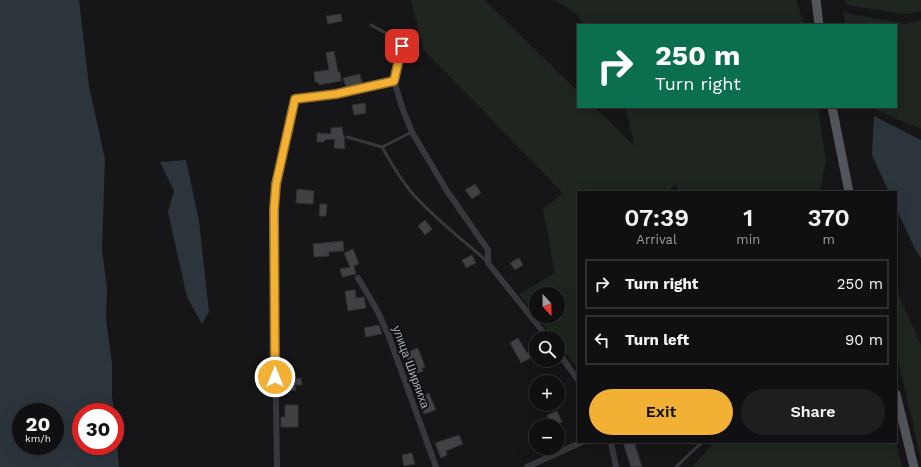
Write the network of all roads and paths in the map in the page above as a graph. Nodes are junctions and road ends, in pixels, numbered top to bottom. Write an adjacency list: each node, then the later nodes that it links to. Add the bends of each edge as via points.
1 (816, 0): 2 (main road)
2 (819, 24)
3 (371, 25): 4 (lane, via 400,41 402,51)
4 (394, 81): 6 (street); 19 (street, via 336,94 295,99 276,184 273,222)
5 (832, 108): 9 (main road)
6 (412, 132): 8 (lane); 10 (street, via 446,191 488,250)
7 (347, 137): 8 (lane)
8 (382, 147): 10 (lane, via 412,193)
9 (849, 191)
10 (488, 263): 12 (street)
11 (358, 278): 20 (street, улица Ширяиха, via 388,334)
12 (542, 331)
13 (565, 362): 14 (street)
14 (577, 379)
15 (897, 398): 24 (main road)
16 (580, 443): 21 (street)
17 (611, 443): 22 (street)
18 (701, 443): 23 (lane)
19 (277, 467)
20 (436, 467)
21 (527, 467)
22 (616, 467)
23 (676, 467)
24 (914, 467)

